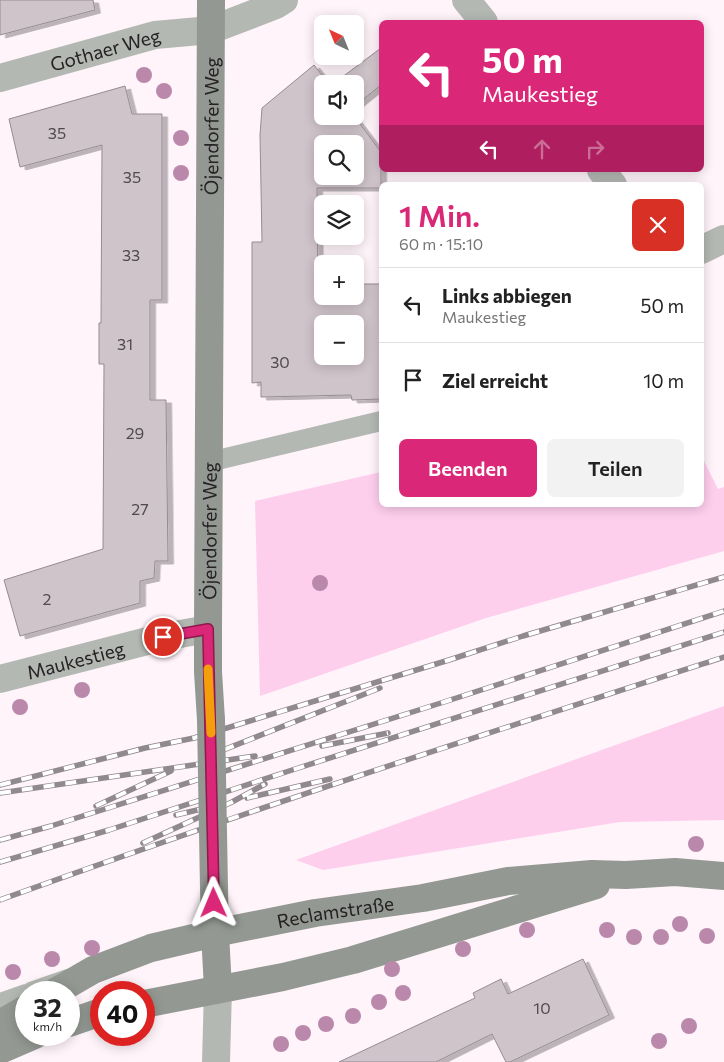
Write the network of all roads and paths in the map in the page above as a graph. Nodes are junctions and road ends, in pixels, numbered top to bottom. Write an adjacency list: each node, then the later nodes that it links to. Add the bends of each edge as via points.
1 (211, 0): 5 (street, Öjendorfer Weg)
2 (284, 0): 5 (street, Gothaer Weg)
3 (466, 0): 4 (street)
4 (482, 20)
5 (211, 30): 6 (street, Gothaer Weg, via 155,35); 12 (street, Öjendorfer Weg)
6 (0, 78)
7 (603, 172): 8 (street)
8 (611, 182)
9 (724, 239): 10 (street)
10 (704, 249)
11 (379, 421): 12 (lane)
12 (209, 462): 13 (street, Öjendorfer Weg)
13 (208, 629): 14 (street, Maukestieg, via 163,637); 17 (street, Öjendorfer Weg, bridge)
14 (0, 679)
15 (626, 875): 16 (street, Reclamstraße, via 675,872); 17 (street, Reclamstraße, via 592,874 508,881); 21 (street, Reclamstraße, via 353,960)
16 (724, 876)
17 (215, 933): 18 (street, Reclamstraße, via 151,948); 21 (street, Öjendorfer Weg)
18 (93, 970): 19 (lane); 20 (street, Reclamstraße)
19 (62, 981)
20 (74, 981)
21 (218, 989): 23 (street, Reclamstraße); 29 (street, Öjendorfer Weg)
22 (15, 998): 24 (lane)
23 (155, 1002)
24 (0, 1004)
25 (15, 1015): 26 (street)
26 (0, 1024)
27 (15, 1044): 28 (street)
28 (0, 1050)
29 (216, 1062)

